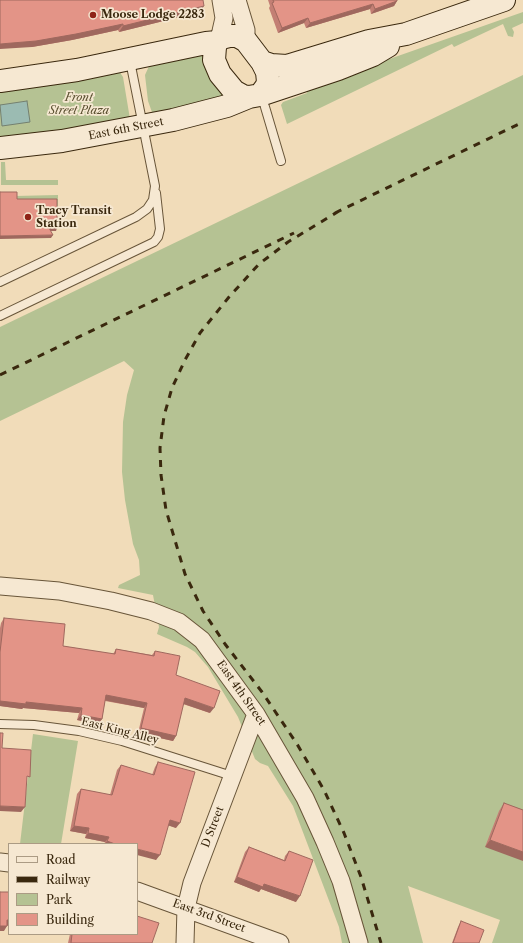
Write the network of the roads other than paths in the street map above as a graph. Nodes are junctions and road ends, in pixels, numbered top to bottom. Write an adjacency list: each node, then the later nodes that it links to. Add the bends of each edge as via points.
1 (221, 0): 5 (street, via 224,18)
2 (237, 0): 6 (street, via 246,30)
3 (504, 0): 4 (street, East 6th Street)
4 (406, 34): 8 (street, East 6th Street, via 369,41 287,66); 10 (street, East 6th Street, via 373,55)
5 (218, 41): 6 (street, via 224,37 234,36); 7 (street); 10 (street, via 214,53 220,74 238,94)
6 (246, 41): 8 (street)
7 (129, 59): 9 (street, via 77,70); 11 (lane)
8 (262, 62): 10 (street, via 268,82 264,92)
9 (0, 81)
10 (255, 96): 11 (street, East 6th Street, via 213,110); 13 (lane, via 266,107)
11 (143, 126): 12 (street, East 6th Street, via 62,141); 14 (lane)
12 (0, 148)
13 (281, 161)
14 (155, 186): 15 (lane, via 155,196 150,205 136,217); 16 (lane, via 160,229 154,242)
15 (0, 282)
16 (0, 316)
17 (0, 586): 18 (street, East 4th Street, via 111,601 151,611 179,622 202,640)
18 (256, 714): 20 (street, D Street); 25 (street, East 4th Street, via 305,798 325,842 341,881)
19 (0, 724): 20 (lane, East King Alley, via 34,725 115,739)
20 (232, 776): 22 (street, D Street, via 192,883)
21 (138, 891): 22 (street, East 3rd Street)
22 (186, 908): 23 (street, D Street); 24 (street, East 3rd Street)
23 (185, 943)
24 (280, 943)
25 (359, 943)

